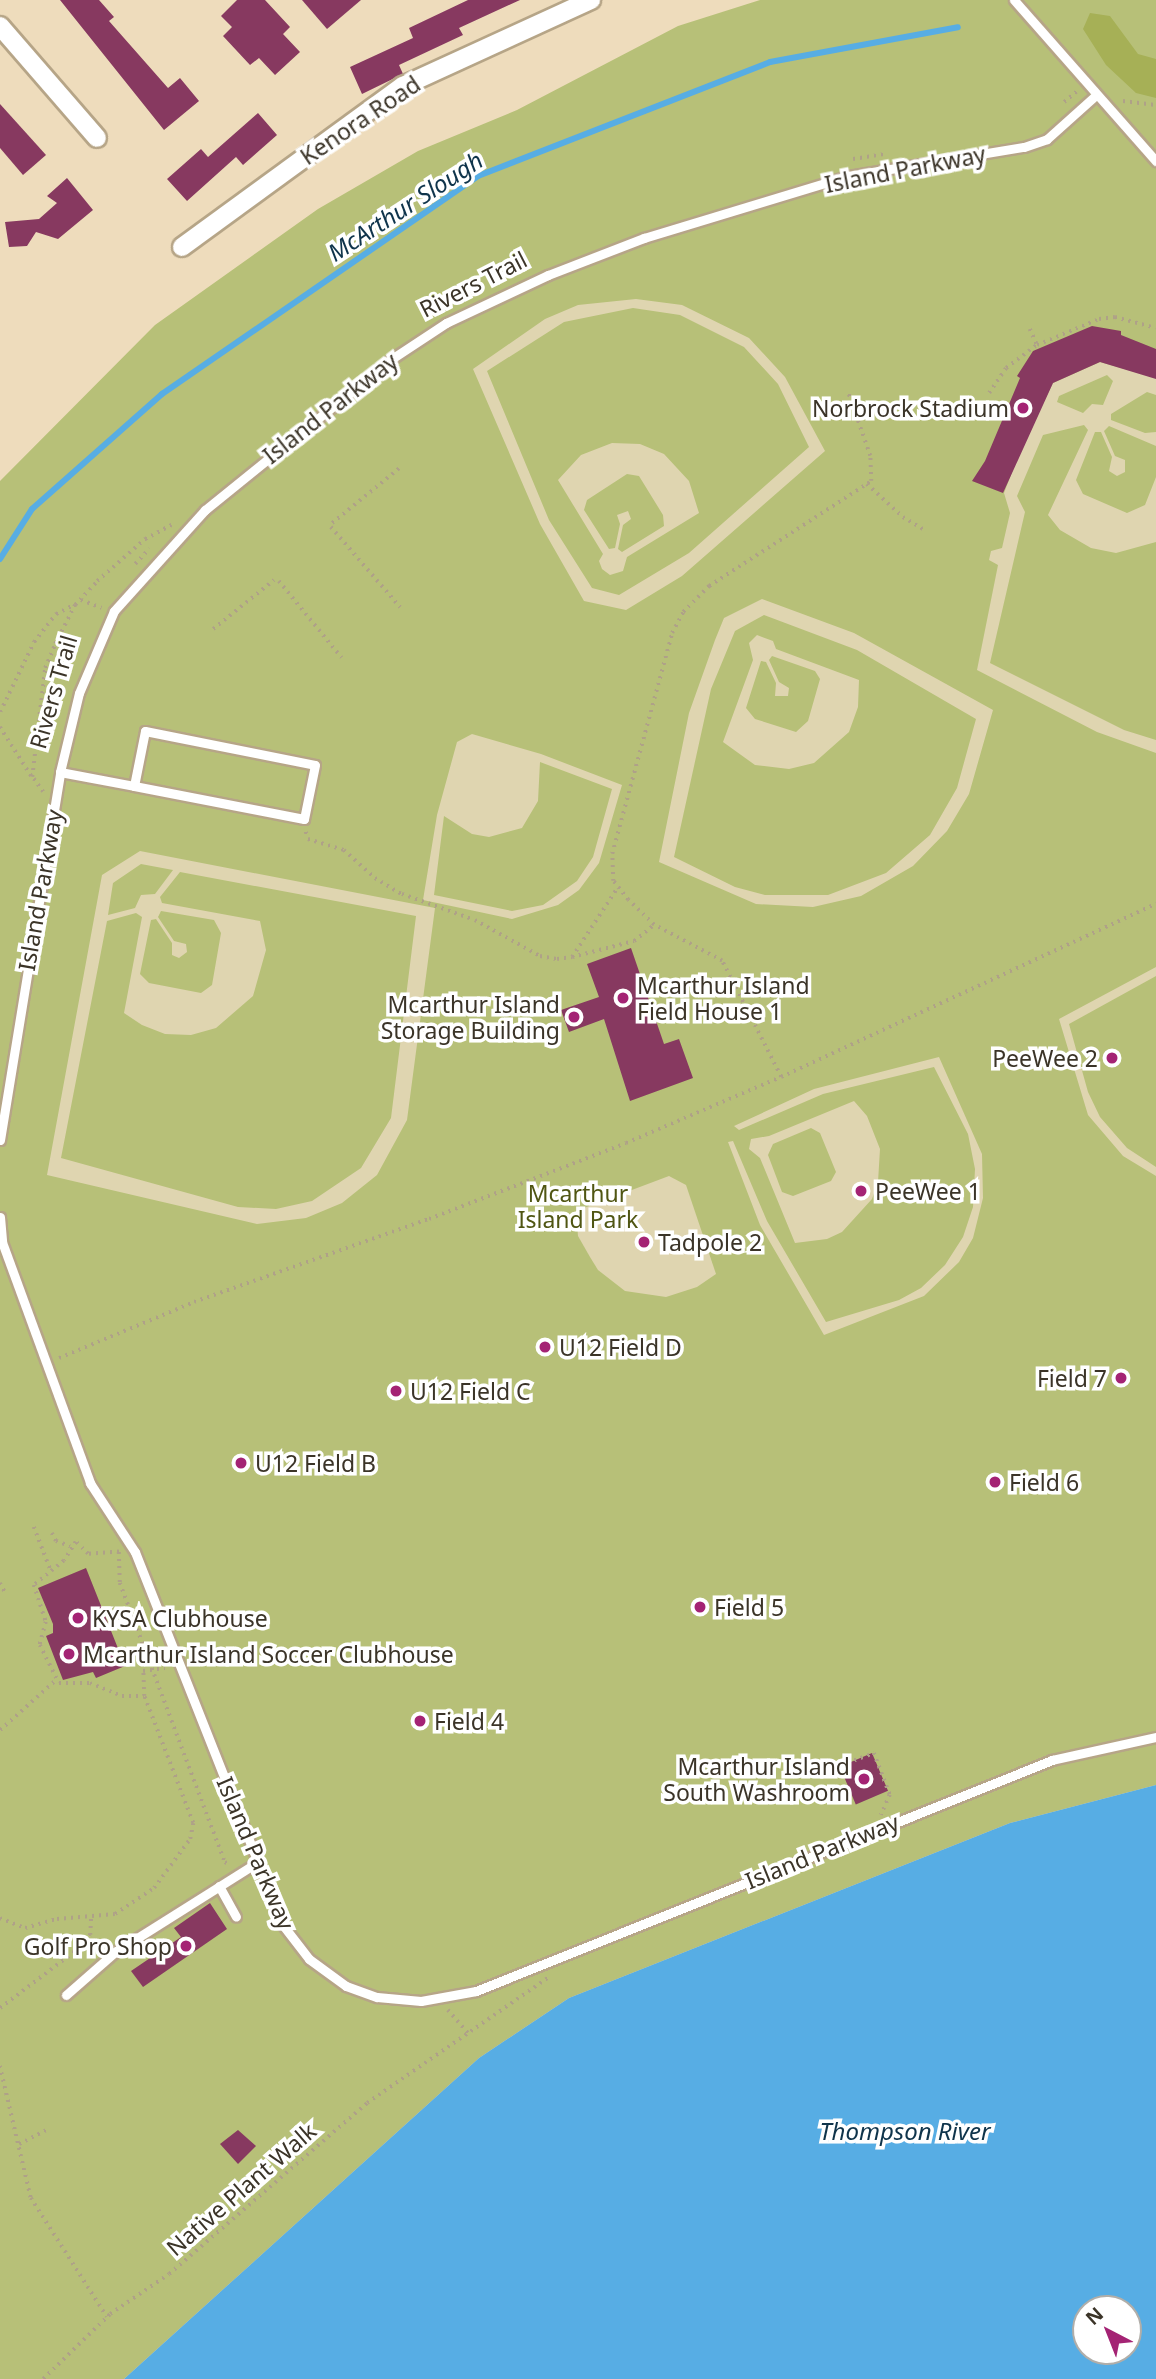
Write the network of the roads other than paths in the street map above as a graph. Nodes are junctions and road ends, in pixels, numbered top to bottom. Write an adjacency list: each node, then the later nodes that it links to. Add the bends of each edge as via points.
1 (591, 0): 7 (street, Kenora Road, via 403,86)
2 (1014, 0): 4 (lane)
3 (0, 26): 5 (street)
4 (1095, 96): 6 (lane); 8 (lane, Island Parkway, via 1047,139 1024,147 848,176 548,275 446,323 393,358 263,459 187,528 114,611 79,693)
5 (97, 138)
6 (1156, 161)
7 (183, 247)
8 (60, 772): 9 (lane); 10 (lane, Island Parkway)
9 (134, 786): 9 (lane, via 145,732 315,765 304,820)
10 (0, 1140)
11 (0, 1217): 13 (lane, Island Parkway, via 2,1242 90,1483 125,1530)
12 (1156, 1737): 13 (lane, Island Parkway, via 1052,1760 476,1991 440,2000 377,1997 332,1978 288,1934)
13 (258, 1862): 14 (lane)
14 (219, 1886): 15 (lane); 16 (lane, via 115,1952)
15 (236, 1917)
16 (66, 1995)

